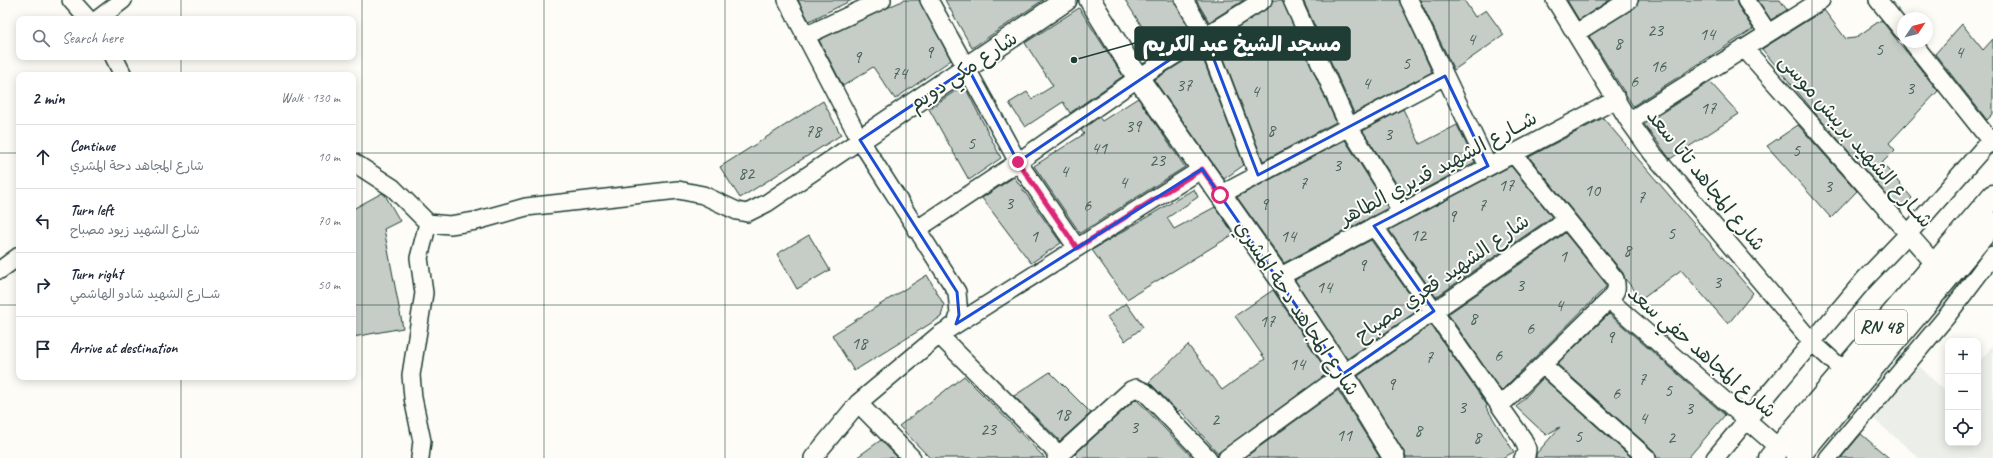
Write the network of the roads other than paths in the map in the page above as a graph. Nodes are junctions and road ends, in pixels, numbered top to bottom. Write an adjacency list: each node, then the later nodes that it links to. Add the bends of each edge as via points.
1 (70, 0): 17 (street)
2 (123, 0): 18 (street)
3 (787, 0): 22 (street)
4 (882, 0): 22 (street)
5 (929, 0): 27 (street)
6 (1066, 0): 27 (street, شارع مكي دويم)
7 (1090, 0): 30 (street, شارع المجاهد دحة المشري)
8 (1184, 0): 23 (street)
9 (1263, 0): 23 (street)
10 (1292, 0): 33 (street)
11 (1409, 0): 29 (street)
12 (1555, 0): 21 (street, شارع المجاهد تاتا سعد)
13 (1629, 0): 21 (street)
14 (1746, 0): 20 (street)
15 (1821, 0): 20 (street)
16 (1878, 0): 19 (street)
17 (85, 16)
18 (102, 16)
19 (1897, 24)
20 (1768, 33): 24 (street)
21 (1576, 34): 31 (street, شارع المجاهد تاتا سعد)
22 (805, 36): 34 (street)
23 (1205, 36): 30 (street); 41 (street)
24 (1744, 48): 32 (street); 49 (street, شــارع الشهيد بريبش موسى)
25 (1917, 48): 35 (street)
26 (116, 60): 28 (street)
27 (968, 68): 34 (street, شارع مكي دويم); 37 (street)
28 (122, 72)
29 (1445, 76): 33 (street); 39 (street)
30 (1138, 78): 37 (street); 40 (street, شارع المجاهد دحة المشري)
31 (1617, 99): 32 (street, شارع المجاهد تاتا سعد); 36 (street, شــارع الشهيد قديري الطاهر)
32 (1629, 121): 61 (street, شارع المجاهد تاتا سعد, via 1652,154)
33 (1349, 126): 41 (street); 44 (street)
34 (860, 140): 46 (street, via 767,203 747,213 703,196 678,190 526,207 476,221 450,225); 48 (street)
35 (1992, 140): 49 (street)
36 (1513, 153): 39 (street, شــارع الشهيد قديري الطاهر); 45 (street, شارع المجاهد حفي سعد)
37 (1018, 162): 48 (street); 51 (street)
38 (356, 164): 46 (street, via 393,188)
39 (1488, 166): 44 (street, شــارع الشهيد قديري الطاهر)
40 (1202, 169): 42 (street, شارع المجاهد دحة المشري); 51 (street)
41 (1258, 175): 42 (street)
42 (1220, 195): 56 (street, شارع المجاهد دحة المشري)
43 (1993, 196): 54 (highway, RN 48)
44 (1402, 212): 47 (street, شــارع الشهيد قديري الطاهر)
45 (1566, 220): 57 (street, شارع المجاهد حفي سعد, via 1614,279 1618,288); 58 (street, شارع الشهيد قعري مصباح)
46 (428, 223): 70 (street, via 419,258 424,293 411,375 422,441)
47 (1374, 226): 56 (street, شــارع الشهيد قديري الطاهر); 58 (street)
48 (916, 230): 59 (street, via 957,292 959,308)
49 (1908, 234): 54 (street, شــارع الشهيد بريبش موسى); 61 (street, via 1864,280)
50 (1989, 234): 68 (highway, RN 48)
51 (1077, 248): 59 (street)
52 (1993, 255): 79 (street, via 1947,316)
53 (16, 258): 55 (street)
54 (1934, 263): 63 (highway, RN 48)
55 (0, 270)
56 (1279, 277): 64 (street, شارع المجاهد دحة المشري)
57 (1609, 300): 62 (street); 67 (street, شارع المجاهد حفي سعد)
58 (1434, 310): 64 (street, شارع الشهيد قعري مصباح); 66 (street)
59 (956, 324): 60 (street)
60 (939, 335): 65 (street); 69 (street)
61 (1812, 342): 63 (street, شارع المجاهد تاتا سعد); 67 (street)
62 (1542, 365): 66 (street); 77 (street)
63 (1844, 371): 68 (highway, RN 48)
64 (1342, 374): 74 (street, شارع الشهيد قعري مصباح); 75 (street, شارع المجاهد دحة المشري)
65 (858, 403): 71 (street); 72 (street)
66 (1500, 406): 76 (street, via 1523,439 1527,449)
67 (1747, 421): 68 (street, شارع المجاهد حفي سعد); 78 (street)
68 (1782, 455)
69 (1059, 457): 73 (street, via 1136,388 1145,392)
70 (420, 458)
71 (813, 458)
72 (912, 458)
73 (1208, 458)
74 (1227, 458)
75 (1394, 458)
76 (1523, 458)
77 (1647, 458)
78 (1715, 458)
79 (1828, 458)

